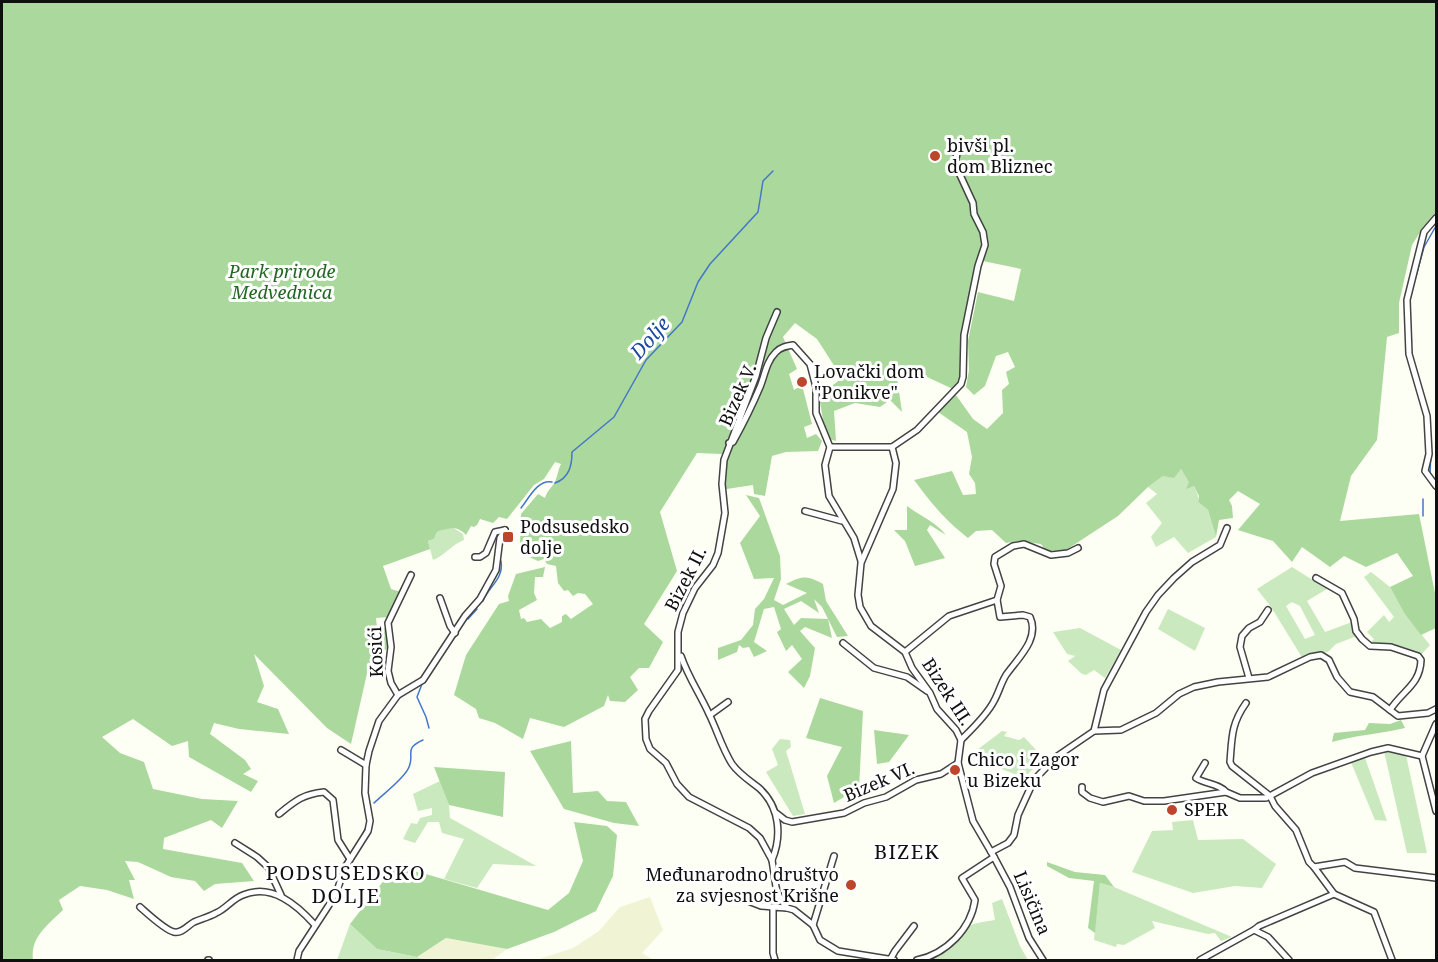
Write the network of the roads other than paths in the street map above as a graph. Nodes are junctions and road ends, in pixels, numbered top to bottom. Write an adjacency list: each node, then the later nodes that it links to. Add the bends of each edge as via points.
1 (957, 153): 6 (street, via 955,164 973,203 985,245 964,335 963,377 961,384 917,430)
2 (1437, 218): 7 (street, via 1424,232 1407,300 1410,358 1426,416 1426,473)
3 (777, 312): 4 (street, Bizek II.)
4 (729, 443): 5 (street, Bizek V., via 745,421 767,365 776,352 792,345 810,364 816,387 816,413); 21 (street, Bizek II., via 724,460 725,513 720,543 713,565 695,588 683,613 678,632)
5 (830, 447): 6 (street); 9 (street, Bizek V., via 825,465 829,496)
6 (892, 447): 13 (street, Bizek III., via 896,463 891,496)
7 (1437, 486)
8 (806, 511): 9 (street)
9 (844, 521): 13 (street, Bizek V.)
10 (1227, 528): 32 (street, via 1220,544 1174,578 1146,612 1104,690)
11 (1078, 548): 17 (street, via 1051,555 1024,544 994,556 1001,586)
12 (475, 557): 19 (street, via 486,553 495,532 506,530 500,538 496,570)
13 (861, 563): 22 (street, Bizek III., via 861,612)
14 (411, 575): 25 (street, Kosići, via 388,623 388,671)
15 (1316, 578): 29 (street, via 1342,593 1356,631 1370,646 1391,647 1421,660 1416,682)
16 (440, 598): 19 (street)
17 (997, 600): 22 (street, via 949,616); 33 (street, via 1000,617 1030,617 1031,637 990,709)
18 (1268, 610): 23 (street, via 1242,636 1240,646)
19 (455, 633): 25 (street, via 423,680)
20 (843, 642): 24 (street, via 870,666 907,677)
21 (679, 652): 30 (street); 49 (street, Bizek II., via 678,670 645,719 650,749 689,797 749,828 760,838)
22 (905, 652): 24 (street, Bizek III.)
23 (1249, 678): 29 (street, via 1276,675 1310,657 1321,656 1329,660 1350,692 1373,697); 32 (street, via 1194,687 1156,713 1121,730)
24 (930, 693): 33 (street, Bizek III.)
25 (398, 695): 38 (street, via 379,721)
26 (728, 702): 30 (street)
27 (1246, 703): 41 (street, via 1233,725 1230,762 1237,772)
28 (1437, 709): 29 (street, via 1404,716)
29 (1390, 710)
30 (710, 715): 43 (street, via 731,762 766,795)
31 (1437, 724): 35 (street)
32 (1094, 731): 46 (street, via 1056,757 1034,780 1018,815 1014,835)
33 (960, 740): 36 (street, Bizek III.)
34 (341, 750): 38 (street)
35 (1422, 756): 41 (street, via 1388,748 1371,752 1312,772); 42 (street)
36 (958, 763): 43 (street, Bizek VI., via 941,774 916,780 843,813 792,822); 46 (street, Bizek III., via 973,821)
37 (1205, 763): 40 (street, via 1196,778)
38 (366, 765): 48 (street, via 370,821)
39 (1082, 787): 40 (street, via 1090,798 1103,802 1129,796 1164,801)
40 (1227, 792): 41 (street, via 1251,799)
41 (1270, 795): 50 (street, via 1296,830)
42 (1437, 811)
43 (775, 812): 49 (street, via 779,837)
44 (279, 814): 48 (street, via 308,793 324,792 333,800 338,840)
45 (235, 843): 54 (street, via 268,867)
46 (993, 855): 65 (street, via 962,878 975,900 972,917 964,929 936,953); 66 (street, Lisičina, via 1029,938)
47 (834, 856): 59 (street)
48 (350, 859): 58 (street)
49 (772, 860): 57 (street, Bizek II., via 776,887)
50 (1314, 867): 51 (street, via 1345,862 1354,868); 53 (street)
51 (1437, 878)
52 (730, 894): 55 (street)
53 (1334, 894): 61 (street); 69 (street, via 1374,912)
54 (281, 895): 56 (street, via 261,891 244,894 179,932 171,932); 58 (street)
55 (773, 907): 57 (street); 63 (street)
56 (140, 908)
57 (787, 908): 59 (street)
58 (315, 925): 62 (street)
59 (813, 925): 64 (street, via 820,940 838,951)
60 (914, 926): 64 (street)
61 (1254, 930): 67 (street); 68 (street, via 1268,937)
62 (297, 960)
63 (775, 960)
64 (892, 960)
65 (917, 960)
66 (1043, 960)
67 (1200, 960)
68 (1288, 960)
69 (1392, 960)

